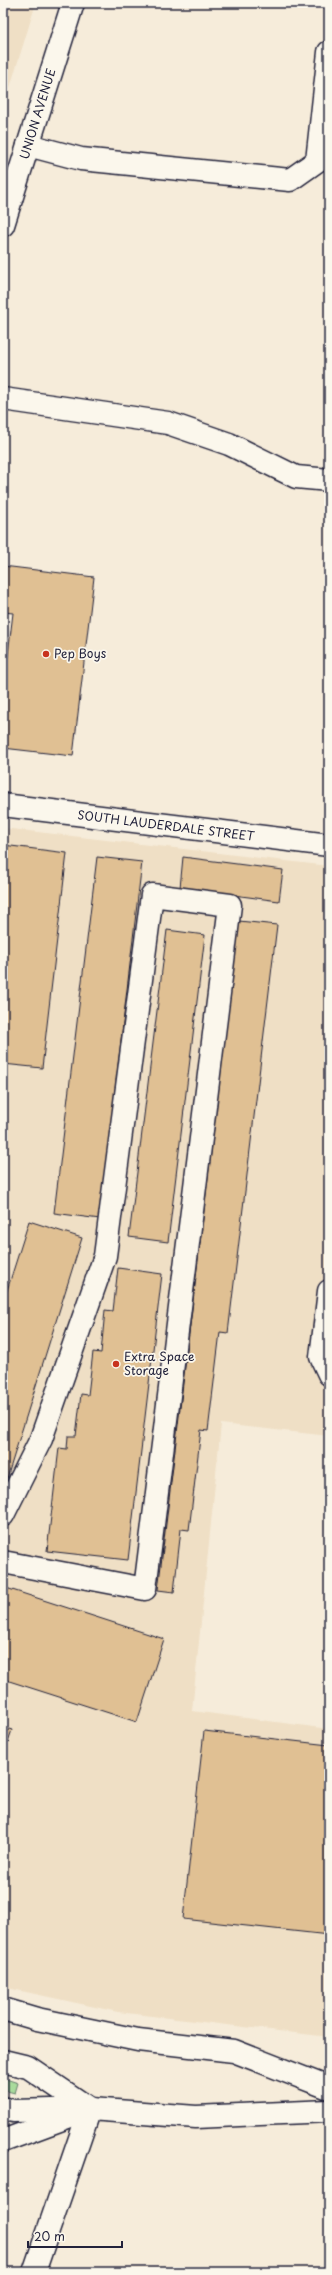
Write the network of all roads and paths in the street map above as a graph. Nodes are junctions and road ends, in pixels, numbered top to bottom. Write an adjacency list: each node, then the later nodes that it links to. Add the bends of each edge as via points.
1 (73, 3): 3 (main road, UNION AVENUE)
2 (329, 52): 3 (main road, via 317,161 290,180 81,159)
3 (28, 145): 4 (main road, UNION AVENUE)
4 (3, 225)
5 (3, 399): 6 (main road, via 168,423 229,444 296,477)
6 (329, 480)
7 (3, 805): 8 (main road, SOUTH LAUDERDALE STREET)
8 (329, 846)
9 (329, 1291): 10 (main road, via 321,1357)
10 (329, 1374)
11 (5, 1505): 12 (main road, via 41,1439 105,1256 152,895 230,905 145,1589)
12 (3, 1562)
13 (3, 2010): 15 (main road, via 138,2040 234,2051)
14 (3, 2061): 17 (main road, via 28,2067)
15 (329, 2088)
16 (3, 2108): 17 (main road, via 13,2111)
17 (90, 2109): 18 (main road, via 196,2117); 19 (main road); 20 (main road)
18 (329, 2111)
19 (3, 2141)
20 (34, 2272)

